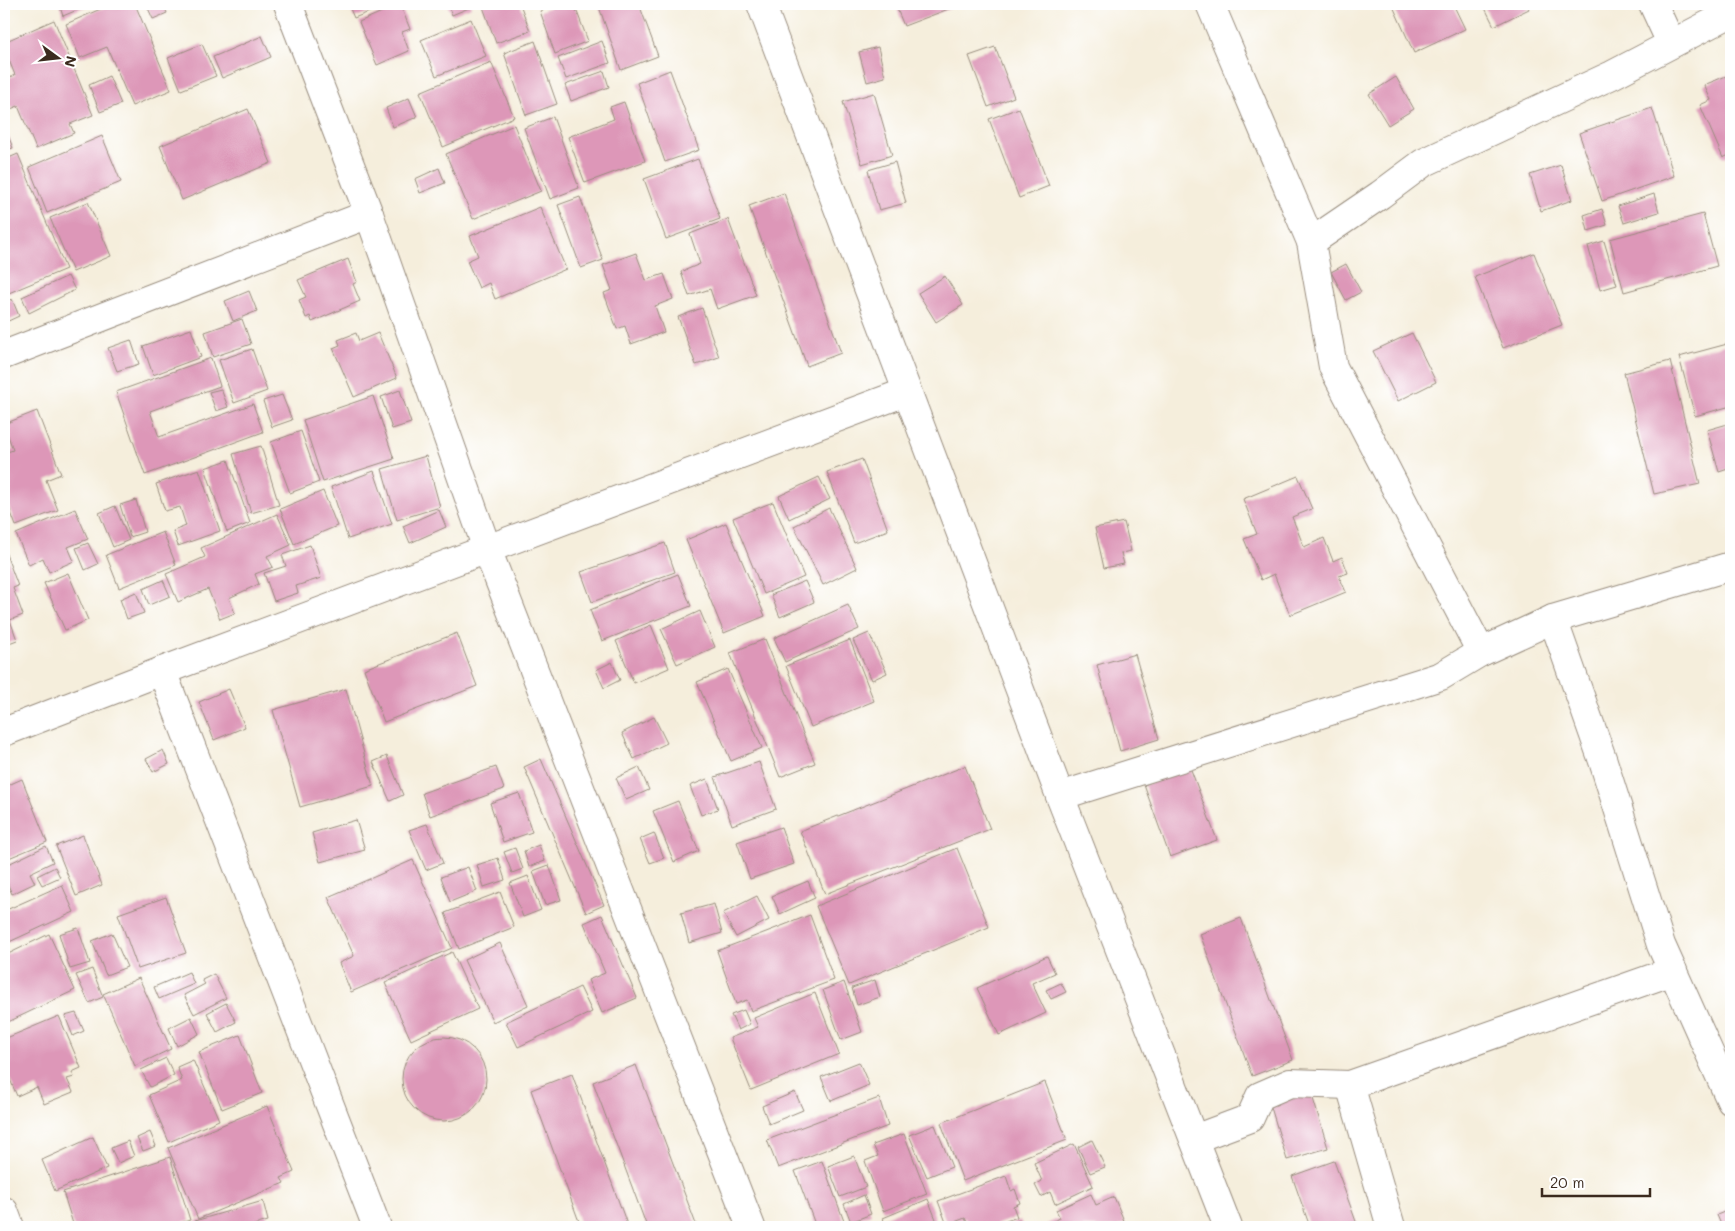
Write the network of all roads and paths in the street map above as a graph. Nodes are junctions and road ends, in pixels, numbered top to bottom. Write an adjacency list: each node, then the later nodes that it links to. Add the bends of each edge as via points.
1 (288, 4): 7 (street)
2 (761, 4): 10 (street)
3 (1210, 4): 8 (street)
4 (1653, 4): 6 (street)
5 (1731, 13): 6 (street)
6 (1671, 43): 8 (street, via 1612,75 1423,163)
7 (369, 214): 9 (street); 11 (street)
8 (1310, 242): 14 (street, via 1333,367)
9 (4, 355)
10 (906, 392): 11 (street); 17 (street)
11 (487, 549): 15 (street); 25 (street)
12 (1731, 566): 13 (street)
13 (1553, 619): 14 (street); 18 (street, via 1603,761 1661,945)
14 (1481, 652): 17 (street, via 1441,676)
15 (162, 671): 16 (street); 24 (street)
16 (4, 732)
17 (1060, 796): 21 (street)
18 (1673, 971): 19 (street); 20 (street)
19 (1350, 1085): 21 (street, via 1290,1083 1260,1096 1250,1118); 27 (street)
20 (1731, 1101)
21 (1194, 1139): 26 (street)
22 (4, 1211): 23 (street)
23 (10, 1227)
24 (377, 1227)
25 (751, 1227)
26 (1228, 1227)
27 (1391, 1227)

